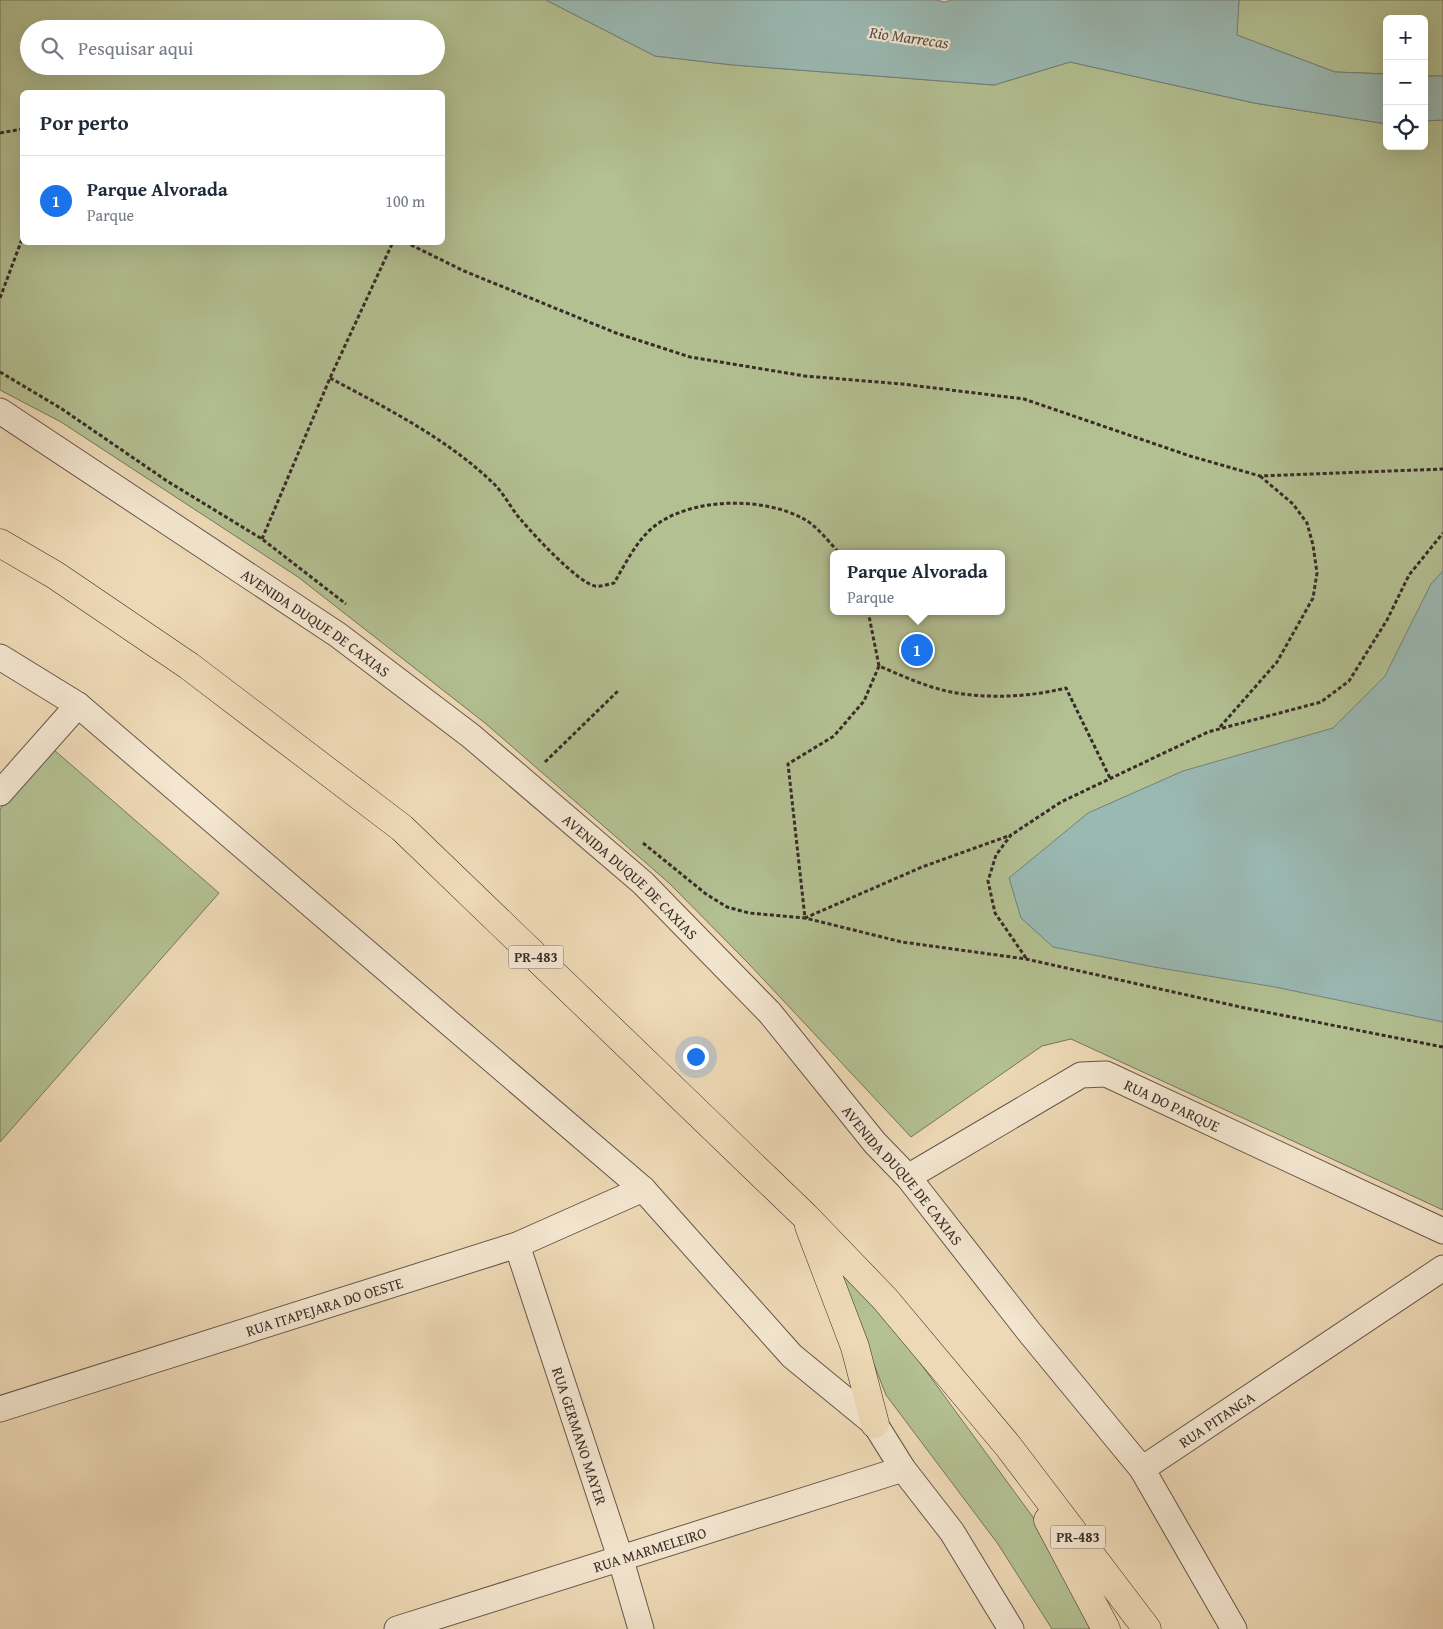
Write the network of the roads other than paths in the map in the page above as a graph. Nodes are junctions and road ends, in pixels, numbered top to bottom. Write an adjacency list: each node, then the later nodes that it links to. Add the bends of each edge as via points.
1 (0, 411): 6 (street, AVENIDA DUQUE DE CAXIAS, via 338,635 471,736 644,883 770,1013 875,1142)
2 (0, 542): 8 (highway, PR-483, via 189,666 402,828)
3 (0, 657): 4 (street)
4 (78, 705): 5 (street); 7 (street)
5 (0, 793)
6 (908, 1177): 9 (street, RUA DO PARQUE, via 1082,1075 1106,1074); 16 (street, AVENIDA DUQUE DE CAXIAS)
7 (644, 1189): 10 (street, RUA ITAPEJARA DO OESTE); 13 (street, via 792,1356)
8 (805, 1216): 13 (highway, via 855,1347); 14 (highway, PR-483, via 885,1299)
9 (1443, 1231)
10 (517, 1245): 12 (street, RUA ITAPEJARA DO OESTE); 17 (street, RUA GERMANO MAYER)
11 (1443, 1268): 16 (street, RUA PITANGA)
12 (0, 1409)
13 (875, 1424): 15 (street)
14 (1008, 1446): 21 (highway, PR-483); 22 (highway, PR-483)
15 (903, 1469): 17 (street, RUA MARMELEIRO); 20 (street, via 952,1532)
16 (1142, 1469): 23 (street)
17 (620, 1558): 18 (street, RUA MARMELEIRO); 19 (street, RUA GERMANO MAYER)
18 (397, 1629)
19 (641, 1629)
20 (1011, 1629)
21 (1106, 1629)
22 (1147, 1629)
23 (1234, 1629)

